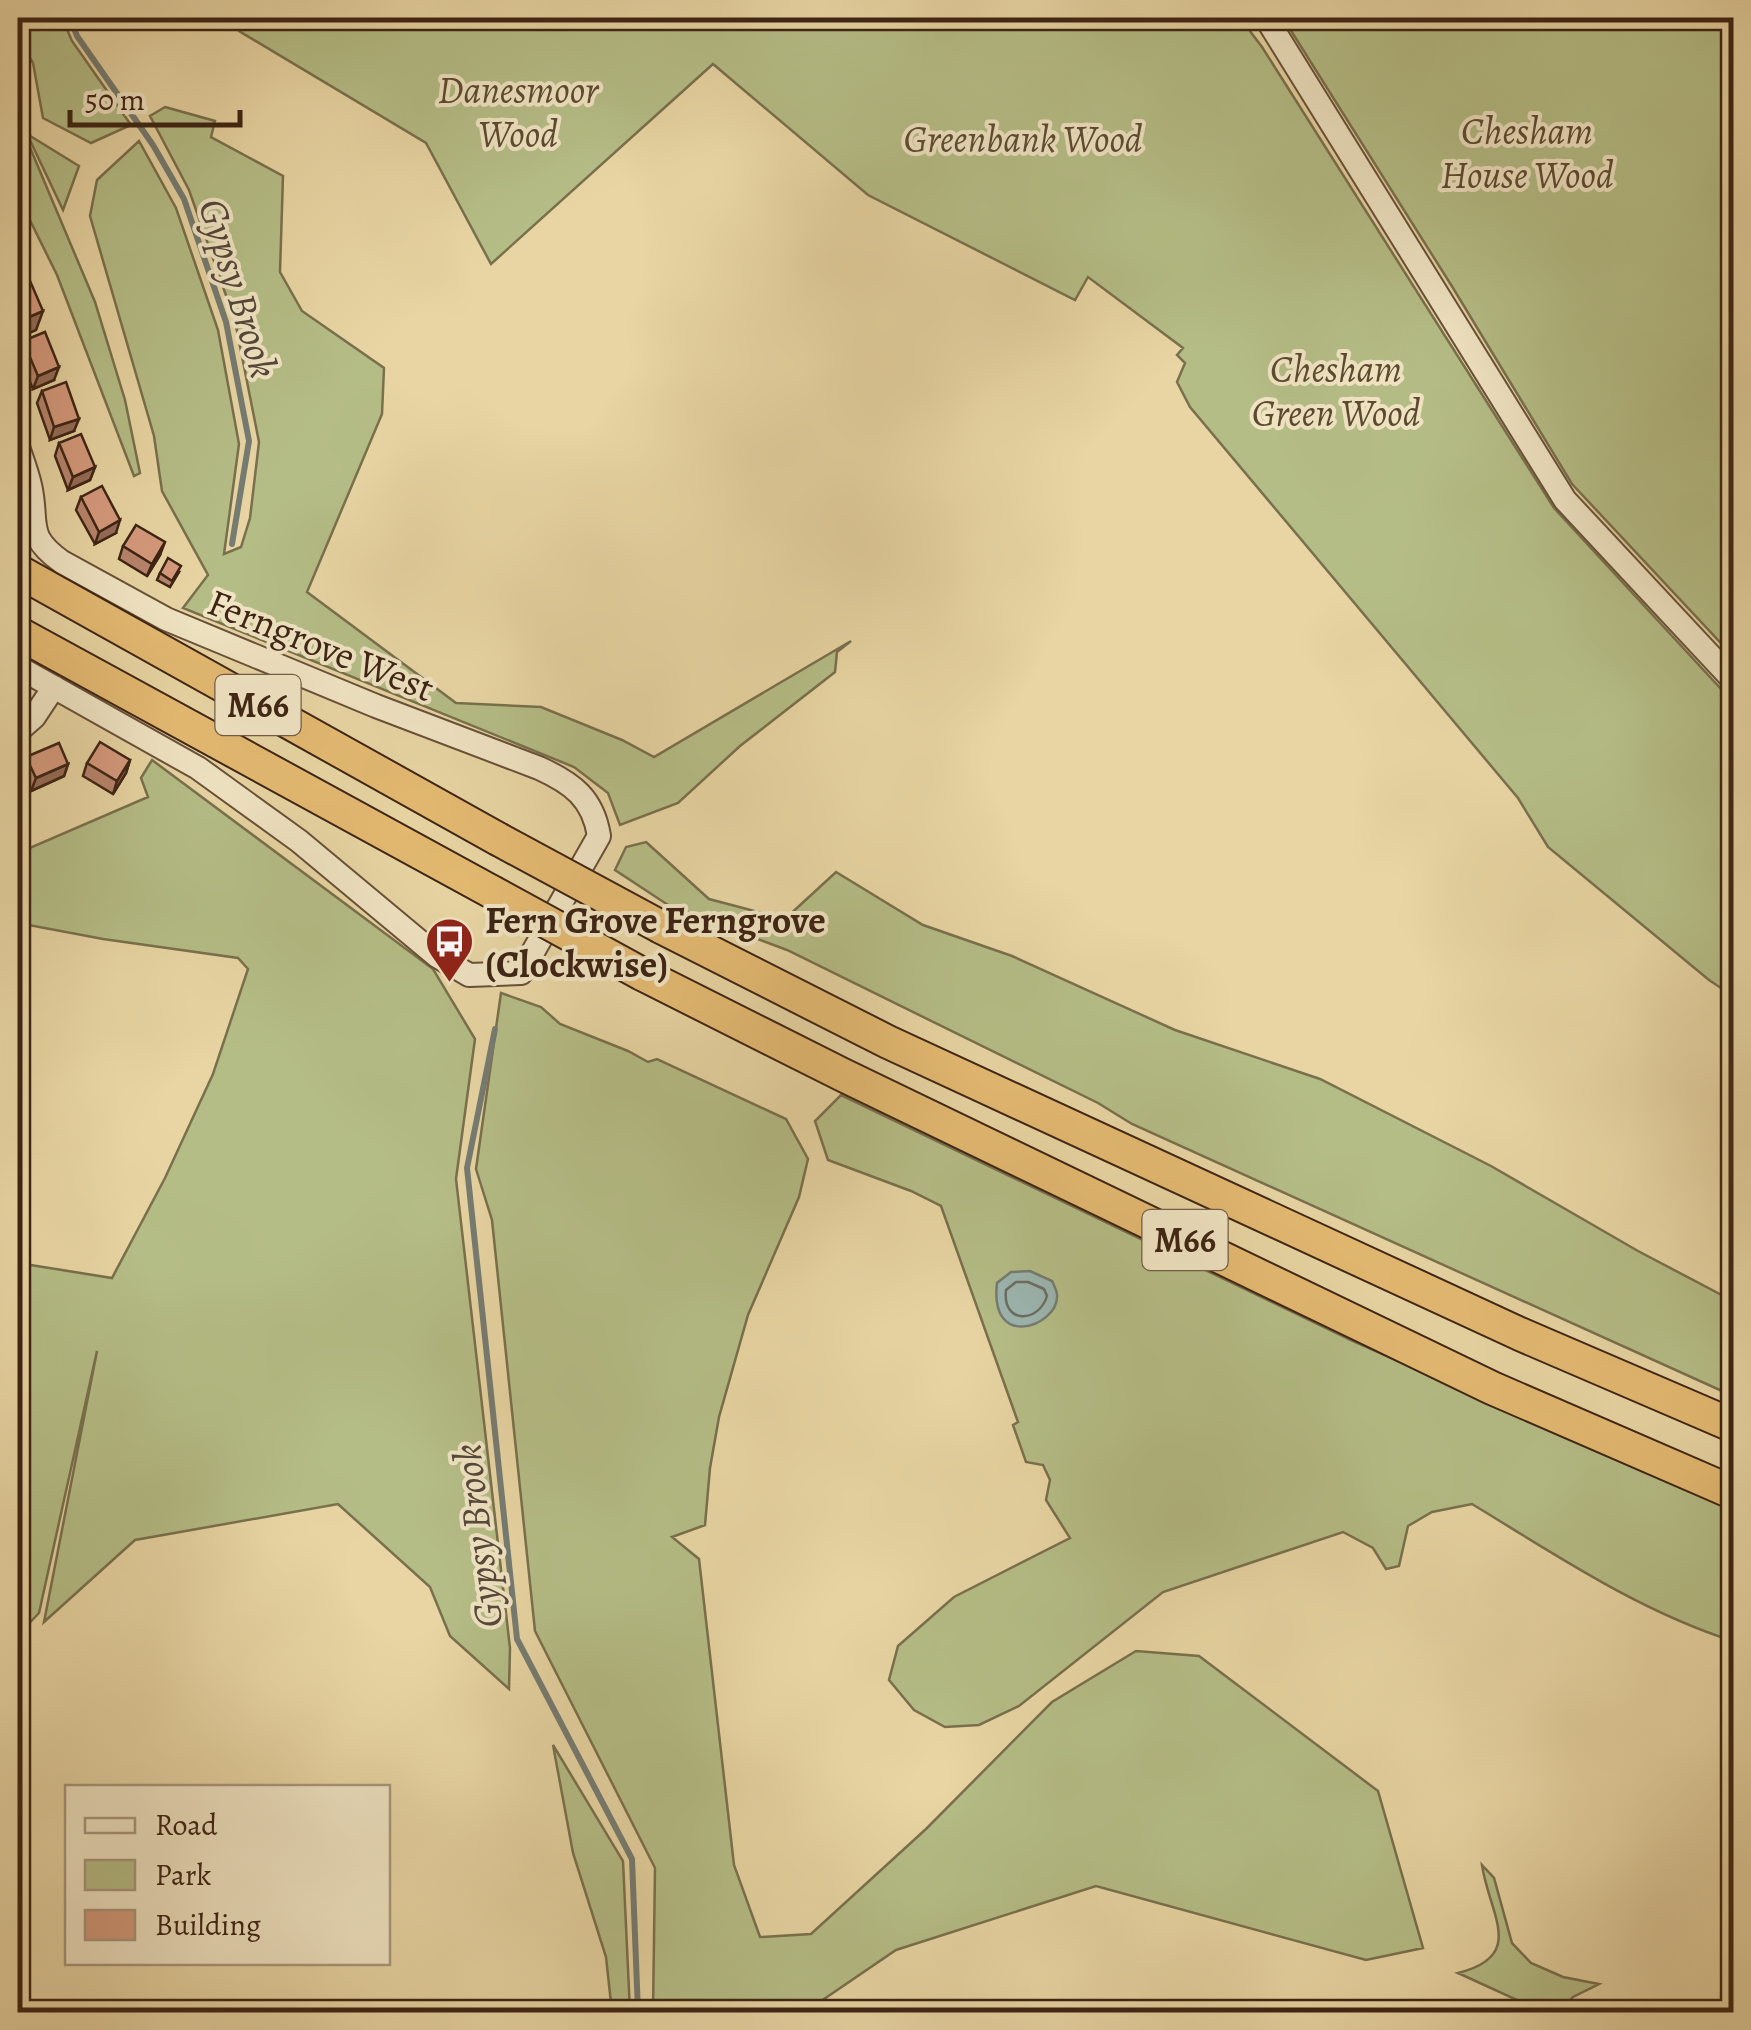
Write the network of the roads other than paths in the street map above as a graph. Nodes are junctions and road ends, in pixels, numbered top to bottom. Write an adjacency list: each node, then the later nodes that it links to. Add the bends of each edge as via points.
1 (1266, 18): 7 (street, via 1565,500)
2 (18, 447): 3 (street, via 30,483)
3 (26, 518): 8 (street, Ferngrove West, via 62,562 166,619 564,780 596,816 599,836 522,973 469,976 198,768)
4 (18, 571): 10 (highway, M66, bridge, via 661,927 888,1042)
5 (18, 634): 11 (highway, M66, bridge, via 642,974 843,1075 1492,1388)
6 (18, 666): 8 (street)
7 (1734, 681)
8 (54, 686): 9 (street)
9 (18, 731)
10 (1734, 1426)
11 (1734, 1493)

